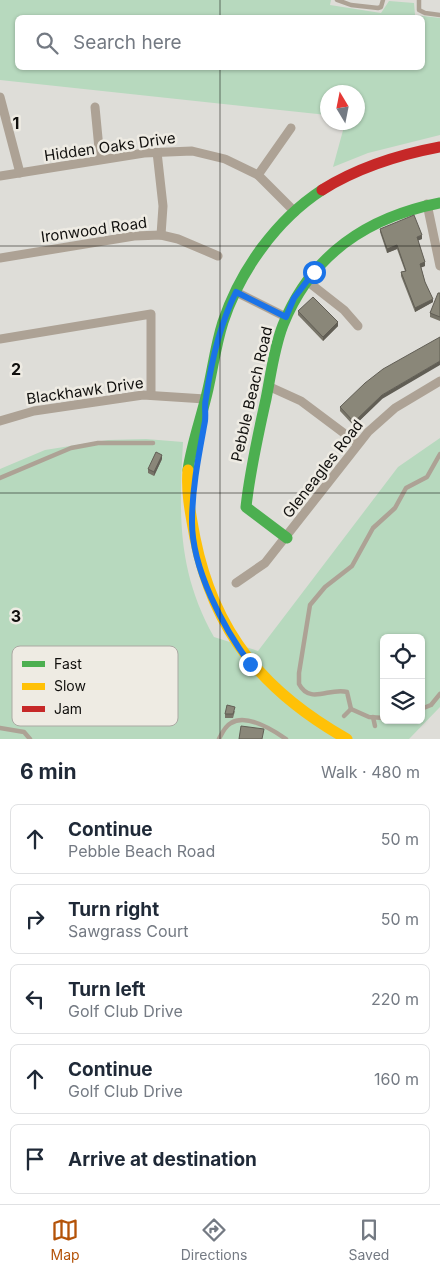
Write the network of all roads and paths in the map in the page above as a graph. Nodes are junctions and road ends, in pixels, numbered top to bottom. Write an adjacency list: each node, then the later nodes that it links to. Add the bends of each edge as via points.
1 (337, 0): 2 (lane, via 378,8)
2 (383, 0)
3 (420, 0): 4 (lane, via 422,12)
4 (440, 15)
5 (0, 96): 11 (street)
6 (95, 107): 10 (street)
7 (290, 128): 12 (street)
8 (440, 147): 16 (street, via 364,166 332,182 299,205)
9 (157, 152): 10 (street, Hidden Oaks Drive); 12 (street, Hidden Oaks Drive, via 207,153); 17 (street, via 163,206)
10 (100, 160): 11 (street, Hidden Oaks Drive)
11 (20, 173): 13 (street, Hidden Oaks Drive)
12 (258, 175): 16 (street, Hidden Oaks Drive)
13 (0, 176)
14 (440, 203): 15 (street, Pebble Beach Road)
15 (427, 204): 20 (street); 21 (street, Pebble Beach Road, via 397,213 357,233 328,256)
16 (295, 212): 22 (street, via 269,238)
17 (161, 235): 18 (street, Ironwood Road); 19 (street, Ironwood Road, via 134,236)
18 (218, 256)
19 (0, 258)
20 (440, 266)
21 (307, 281): 23 (street, Pebble Beach Road, via 294,298); 24 (street, via 344,310)
22 (236, 292): 23 (street); 29 (street, via 219,337)
23 (286, 317): 27 (street, Pebble Beach Road, via 274,351)
24 (358, 326)
25 (0, 338): 28 (street, via 151,314)
26 (440, 381): 31 (street, Gleneagles Road, via 387,414)
27 (268, 386): 31 (street, via 301,402); 35 (street, Pebble Beach Road, via 246,507)
28 (151, 395): 29 (street, Blackhawk Drive); 30 (street, Blackhawk Drive, via 34,412)
29 (205, 399): 48 (street, via 188,473 188,500 196,551 206,582 235,644 267,683 318,724)
30 (0, 421)
31 (357, 442): 35 (street, Gleneagles Road)
32 (153, 443): 34 (lane, via 98,443 71,448)
33 (440, 454): 39 (lane, via 427,477 406,488 395,508 373,528 352,566 319,593 308,611 299,672 300,687 317,695 345,691)
34 (0, 478)
35 (287, 538): 36 (street, Gleneagles Road, via 265,563)
36 (236, 583)
37 (440, 694): 38 (lane)
38 (425, 707)
39 (351, 709): 40 (lane); 41 (lane)
40 (344, 716)
41 (374, 717): 42 (lane); 43 (lane)
42 (380, 718)
43 (375, 726)
44 (0, 728): 45 (lane, via 24,732)
45 (30, 739)
46 (219, 739): 47 (lane, via 226,726 238,721 264,726)
47 (286, 739)
48 (347, 739)

